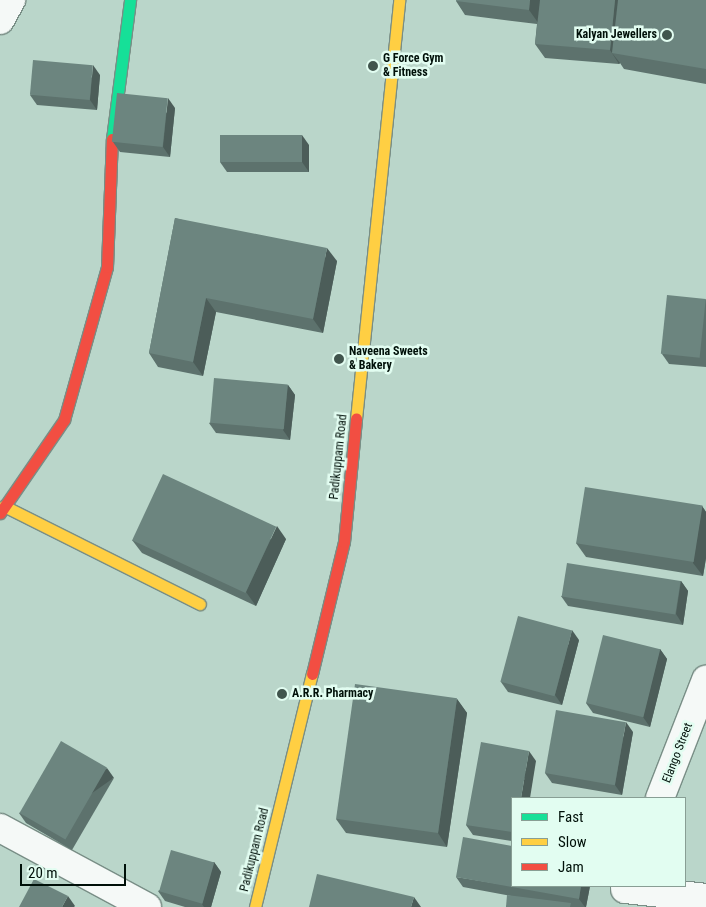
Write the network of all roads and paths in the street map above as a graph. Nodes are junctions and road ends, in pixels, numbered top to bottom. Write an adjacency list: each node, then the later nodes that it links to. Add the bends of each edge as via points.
1 (10, 0): 4 (street)
2 (130, 0): 5 (street, via 110,155 107,267 64,420)
3 (399, 0): 14 (street, Padikuppam Road, via 344,542)
4 (0, 20)
5 (2, 510): 6 (street)
6 (200, 604)
7 (706, 680): 8 (street, Elango Street)
8 (660, 797)
9 (0, 828): 11 (street)
10 (624, 894): 12 (street)
11 (108, 897): 13 (street)
12 (706, 898)
13 (148, 907)
14 (255, 907)

